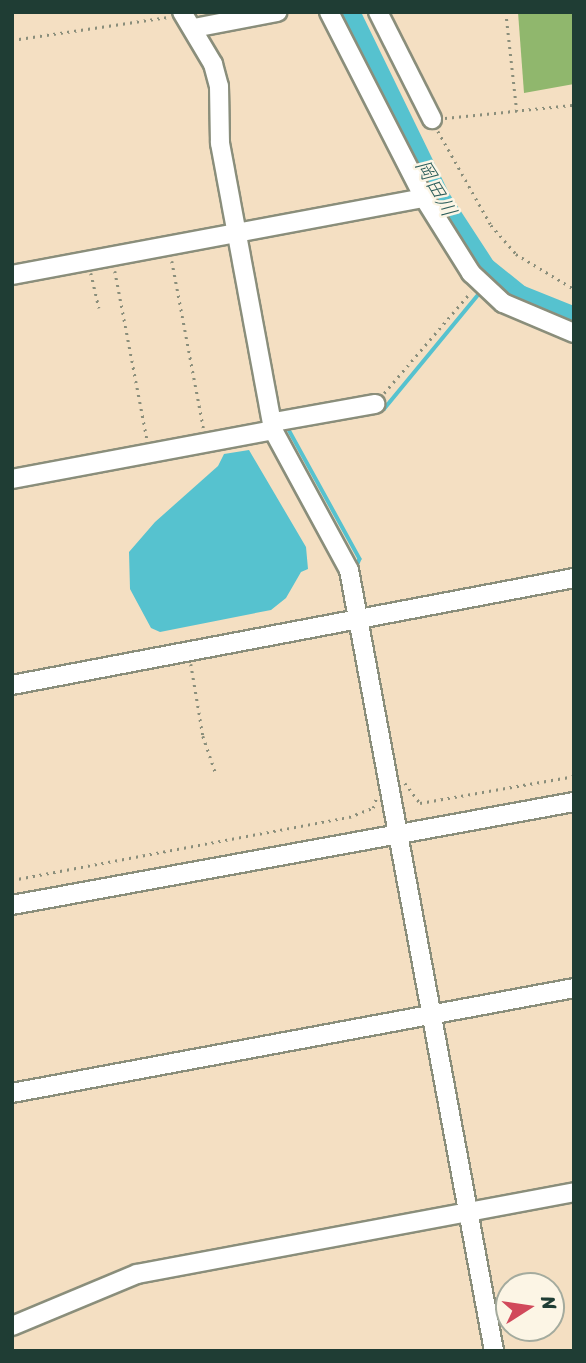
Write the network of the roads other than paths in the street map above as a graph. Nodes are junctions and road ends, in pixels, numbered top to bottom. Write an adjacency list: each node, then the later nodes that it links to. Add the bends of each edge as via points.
1 (277, 12): 5 (street)
2 (329, 12): 7 (street)
3 (378, 12): 6 (street)
4 (180, 13): 5 (street)
5 (194, 28): 8 (street, via 219,86 220,144)
6 (432, 119)
7 (424, 198): 8 (street); 10 (street, via 480,282 513,308)
8 (238, 233): 9 (street); 12 (street)
9 (12, 275)
10 (574, 333)
11 (375, 404): 12 (street)
12 (274, 426): 13 (street, via 206,444); 15 (street, via 347,561)
13 (12, 479)
14 (574, 578): 15 (street)
15 (360, 618): 16 (street); 18 (street)
16 (12, 685)
17 (574, 802): 18 (street)
18 (399, 833): 19 (street); 21 (street)
19 (12, 905)
20 (574, 988): 21 (street)
21 (431, 1013): 22 (street); 24 (street)
22 (12, 1093)
23 (574, 1192): 24 (street)
24 (469, 1212): 25 (street, via 136,1274); 26 (street)
25 (12, 1326)
26 (494, 1351)

